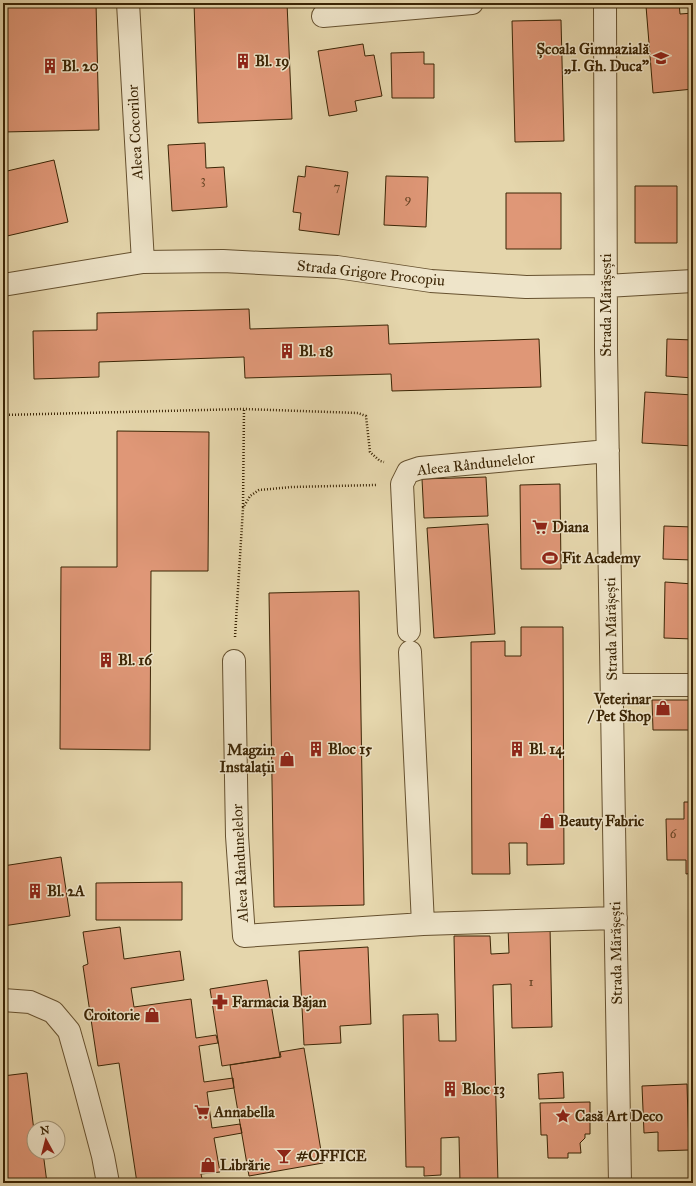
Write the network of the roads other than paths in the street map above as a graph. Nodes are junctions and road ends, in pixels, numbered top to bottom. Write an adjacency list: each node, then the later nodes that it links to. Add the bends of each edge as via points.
1 (128, 3): 6 (street, Aleea Cocorilor)
2 (472, 3): 4 (street)
3 (605, 3): 9 (street, Strada Mărășești)
4 (393, 6): 5 (street)
5 (323, 16)
6 (143, 262): 8 (street, Strada Grigore Procopiu); 9 (street, Strada Grigore Procopiu, via 223,261 330,266 430,281 526,287)
7 (693, 281): 9 (street, Strada Grigore Procopiu)
8 (3, 285)
9 (606, 286): 10 (street, Strada Mărășești)
10 (608, 451): 12 (street, Strada Mărășești); 15 (street, Aleea Rândunelelor, via 420,468 408,472 402,484)
11 (234, 660): 15 (street, Aleea Rândunelelor, via 237,836 244,936)
12 (612, 685): 13 (street); 14 (street, Strada Mărășești)
13 (693, 686)
14 (616, 918): 15 (street, Aleea Rândunelelor); 18 (street, Strada Mărășești)
15 (423, 924)
16 (3, 1000): 17 (street, via 30,1002 53,1012 69,1031)
17 (108, 1183)
18 (620, 1183)

